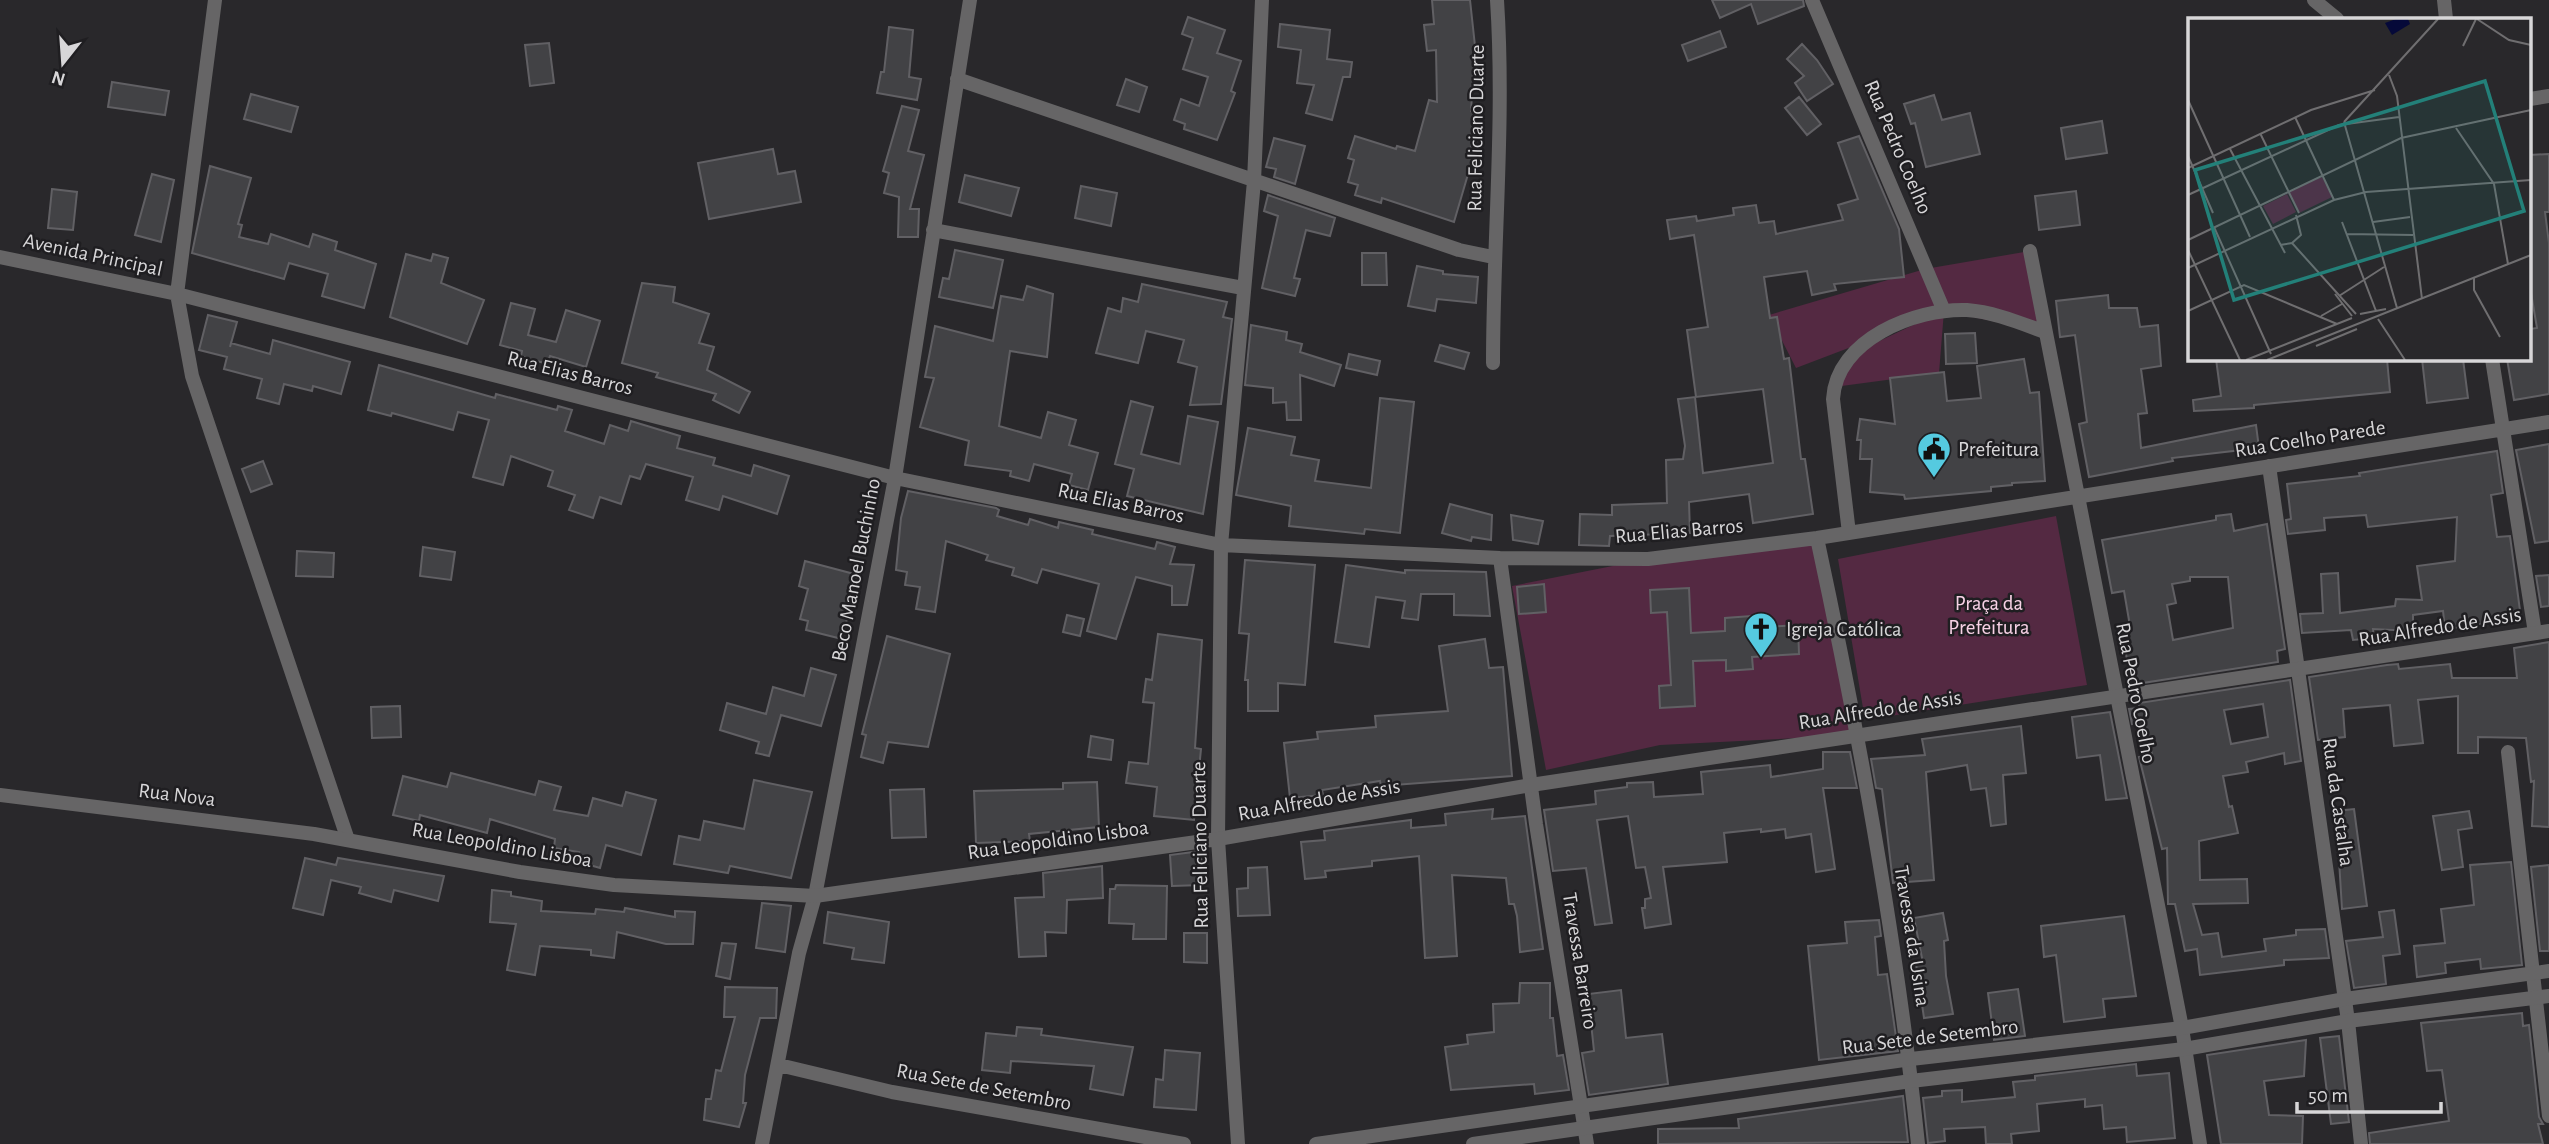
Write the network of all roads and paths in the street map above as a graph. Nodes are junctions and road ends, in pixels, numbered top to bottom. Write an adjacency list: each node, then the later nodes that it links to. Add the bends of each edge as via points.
1 (215, 0): 17 (street)
2 (970, 0): 10 (street, Beco Manoel Buchinho)
3 (1262, 0): 11 (street)
4 (1497, 0): 15 (street, Rua Feliciano Duarte, via 1501,114)
5 (1812, 0): 18 (street, Rua Pedro Coelho)
6 (2314, 0): 8 (street)
7 (2444, 0): 9 (street)
8 (2336, 18)
9 (2446, 18)
10 (957, 79): 11 (street); 12 (street, Beco Manoel Buchinho)
11 (1254, 181): 15 (street, via 1459,250); 16 (street)
12 (933, 230): 16 (street); 25 (street, Beco Manoel Buchinho)
13 (2030, 250): 19 (street, Rua Pedro Coelho)
14 (0, 257): 17 (street, Avenida Principal)
15 (1493, 257): 21 (street, Rua Feliciano Duarte)
16 (1243, 288): 29 (street)
17 (177, 293): 25 (street, Rua Elias Barros); 39 (street, via 192,376)
18 (1944, 311): 19 (street, via 1999,316); 27 (street, via 1916,316 1867,342 1852,354 1834,381)
19 (2045, 332): 26 (street, Rua Pedro Coelho)
20 (2492, 360): 23 (street)
21 (1493, 363)
22 (2549, 422): 23 (street, Rua Coelho Parede)
23 (2502, 430): 24 (street, Rua Coelho Parede); 31 (street)
24 (2269, 467): 26 (street, Rua Coelho Parede); 32 (street, Rua da Castalha)
25 (895, 478): 29 (street, Rua Elias Barros); 40 (street, Beco Manoel Buchinho)
26 (2077, 497): 27 (street, Rua Elias Barros); 33 (street, Rua Pedro Coelho)
27 (1849, 533): 28 (street, Rua Elias Barros)
28 (1817, 538): 30 (street, Rua Elias Barros, via 1648,559); 34 (street, Travessa da Usina)
29 (1222, 545): 30 (street, Rua Elias Barros); 38 (street, Rua Feliciano Duarte)
30 (1500, 558): 36 (street, Travessa Barreiro)
31 (2542, 632): 32 (street, Rua Alfredo de Assis)
32 (2298, 670): 33 (street, Rua Alfredo de Assis); 44 (street, Rua da Castalha)
33 (2115, 695): 34 (street, Rua Alfredo de Assis); 46 (street, Rua Pedro Coelho)
34 (1860, 735): 36 (street, Rua Alfredo de Assis); 48 (street, Travessa da Usina)
35 (2508, 752): 42 (street)
36 (1531, 785): 38 (street, Rua Alfredo de Assis); 51 (street, Travessa Barreiro)
37 (0, 795): 39 (street, Rua Nova)
38 (1218, 839): 40 (street, Rua Leopoldino Lisboa); 56 (street, Rua Feliciano Duarte)
39 (348, 840): 40 (street, Rua Leopoldino Lisboa, via 520,873 614,885)
40 (815, 896): 49 (street, Beco Manoel Buchinho, via 799,953)
41 (2549, 971): 42 (street, Rua Sete de Setembro)
42 (2532, 973): 43 (street); 44 (street, Rua Sete de Setembro)
43 (2542, 997): 45 (street, Rua Sete de Setembro); 52 (street)
44 (2344, 999): 45 (street, Rua da Castalha); 46 (street, Rua Sete de Setembro)
45 (2348, 1021): 47 (street, Rua Sete de Setembro); 62 (street, Rua da Castalha)
46 (2182, 1028): 47 (street, Rua Pedro Coelho); 48 (street, Rua Sete de Setembro)
47 (2184, 1049): 50 (street, Rua Sete de Setembro); 61 (street, Rua Pedro Coelho)
48 (1910, 1059): 50 (street, Travessa da Usina); 51 (street, Rua Sete de Setembro)
49 (779, 1065): 54 (street, Beco Manoel Buchinho); 55 (street, Rua Sete de Setembro, via 892,1092)
50 (1911, 1081): 53 (street, Rua Sete de Setembro); 60 (street, Travessa da Usina)
51 (1583, 1107): 53 (street, Travessa Barreiro); 57 (street, Rua Sete de Setembro)
52 (2549, 1116)
53 (1585, 1128): 58 (street, Rua Sete de Setembro); 59 (street, Travessa Barreiro)
54 (762, 1144)
55 (1184, 1144)
56 (1238, 1144)
57 (1316, 1144)
58 (1473, 1144)
59 (1587, 1144)
60 (1918, 1144)
61 (2200, 1144)
62 (2361, 1144)

